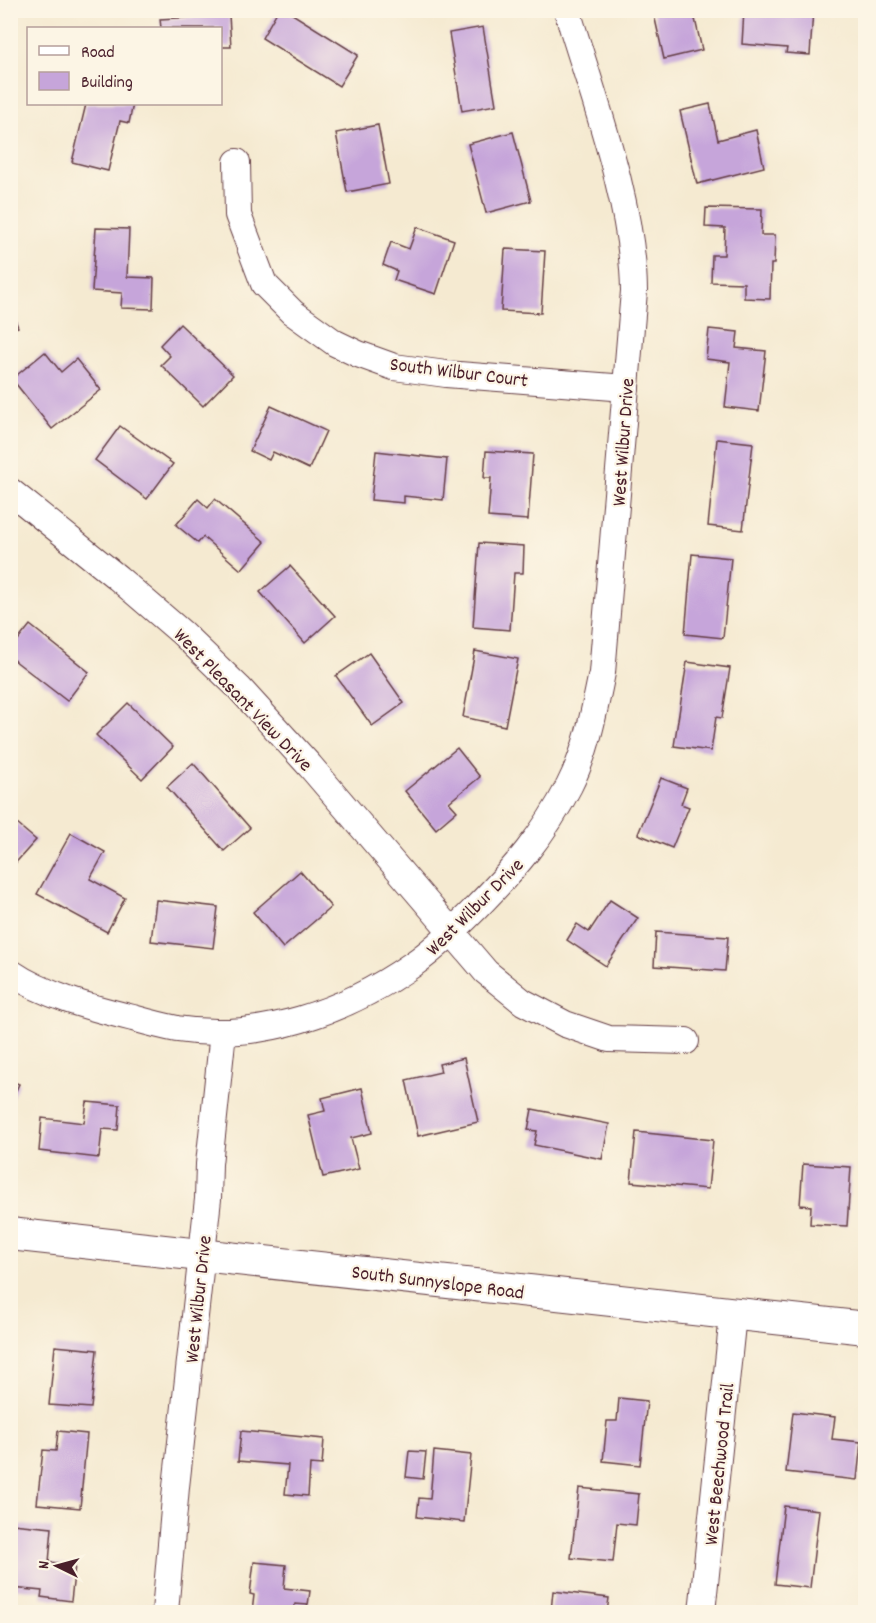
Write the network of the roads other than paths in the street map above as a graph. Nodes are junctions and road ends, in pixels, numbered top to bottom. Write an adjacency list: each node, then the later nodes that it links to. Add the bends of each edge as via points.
1 (567, 10): 3 (street, West Wilbur Drive, via 626,218 634,270)
2 (237, 162): 3 (street, South Wilbur Court, via 238,215 264,284 292,312 335,343 394,367)
3 (626, 388): 5 (street, West Wilbur Drive, via 602,673 589,734 569,784 544,829 513,871)
4 (10, 491): 5 (street, West Pleasant View Drive, via 182,633 239,688)
5 (451, 933): 7 (street, West Wilbur Drive, via 386,983 346,1003 310,1017); 8 (street, West Pleasant View Drive, via 486,972 523,1002 565,1024 609,1039)
6 (10, 972): 7 (street, via 50,992 109,1013 178,1029)
7 (223, 1032): 10 (street, West Wilbur Drive)
8 (686, 1041)
9 (10, 1234): 10 (street, South Sunnyslope Road)
10 (202, 1254): 11 (street, South Sunnyslope Road); 13 (street, West Wilbur Drive)
11 (733, 1315): 12 (street, South Sunnyslope Road); 14 (street, West Beechwood Trail)
12 (866, 1328)
13 (165, 1612)
14 (702, 1612)

